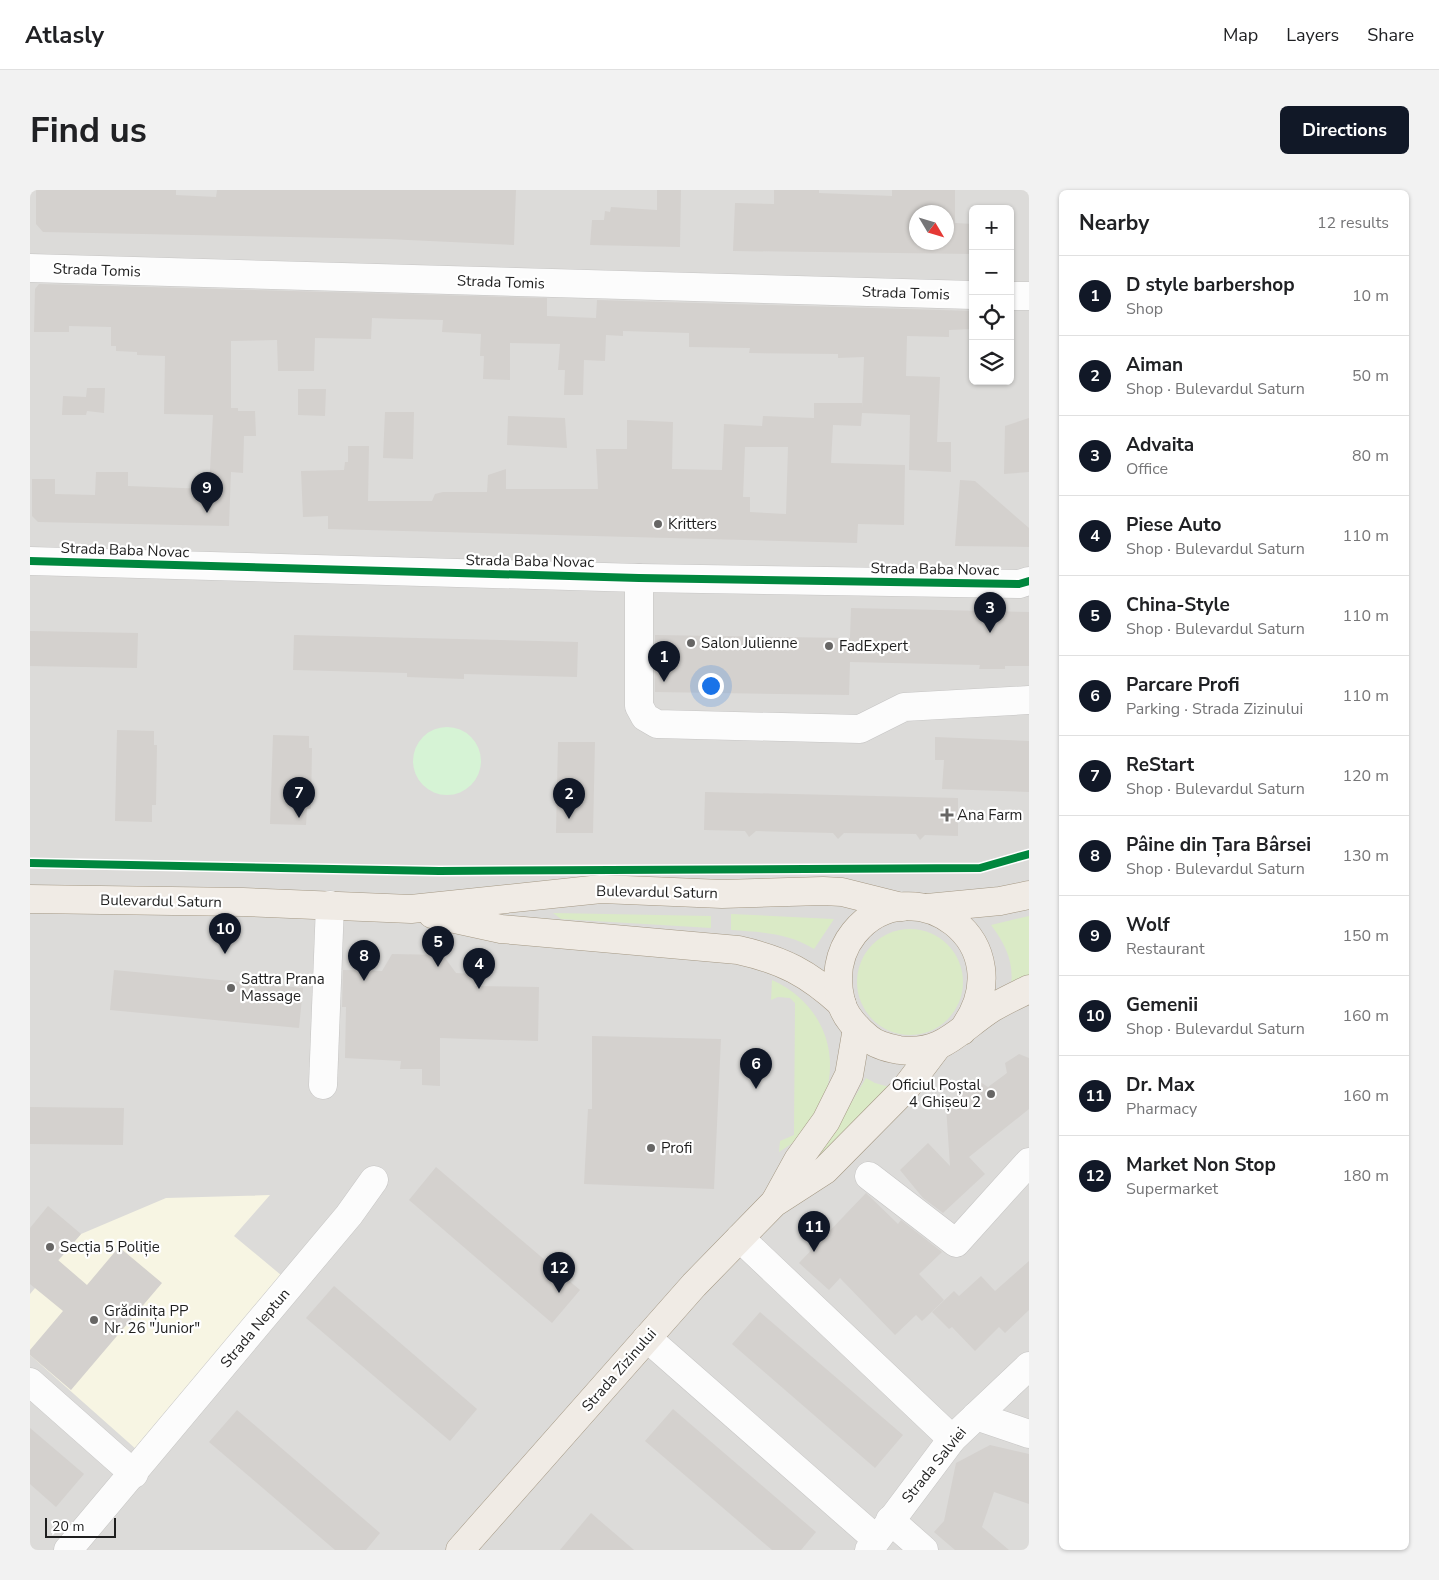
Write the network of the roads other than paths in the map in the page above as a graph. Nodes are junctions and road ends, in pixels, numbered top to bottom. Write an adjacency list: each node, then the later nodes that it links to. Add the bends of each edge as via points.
1 (30, 268): 2 (street, Strada Tomis)
2 (969, 295)
3 (1014, 296): 4 (street)
4 (1029, 296)
5 (30, 561): 6 (street, Strada Baba Novac)
6 (639, 578): 7 (street, Strada Baba Novac, via 1019,584); 8 (street, via 639,706 645,717 657,724 860,729 904,707)
7 (1029, 581)
8 (1029, 700)
9 (1029, 895): 12 (main road, via 1000,901)
10 (30, 899): 11 (main road, Bulevardul Saturn)
11 (330, 905): 13 (main road, Bulevardul Saturn); 19 (street)
12 (915, 908): 13 (main road, Bulevardul Saturn, via 822,890 722,894 601,889); 15 (main road, via 884,912 854,933 839,968); 17 (main road, via 942,914 966,933 976,948 982,965 983,983 973,1016)
13 (411, 909): 15 (main road, Bulevardul Saturn, via 501,928 759,954 798,969)
14 (1029, 989): 17 (main road, via 992,1009)
15 (842, 1004): 16 (main road)
16 (857, 1028): 18 (main road, via 872,1041 890,1049); 23 (main road, Strada Zizinului, via 849,1075 826,1121 798,1160)
17 (962, 1031): 18 (main road)
18 (936, 1048): 23 (main road, Strada Zizinului, via 905,1089 825,1170)
19 (323, 1085)
20 (1029, 1162): 21 (street, via 956,1243)
21 (869, 1176)
22 (374, 1180): 31 (street, Strada Neptun, via 349,1215)
23 (774, 1203): 24 (main road, Strada Zizinului)
24 (740, 1238): 25 (main road, Strada Zizinului); 30 (street)
25 (647, 1338): 32 (street); 33 (main road, Strada Zizinului)
26 (1029, 1366): 28 (street, Strada Salviei)
27 (30, 1382): 31 (street)
28 (976, 1416): 29 (street); 30 (street, Strada Salviei)
29 (1029, 1434)
30 (952, 1439): 32 (street, Strada Salviei)
31 (134, 1474): 34 (street, Strada Neptun)
32 (878, 1536): 35 (street)
33 (461, 1548)
34 (68, 1550)
35 (924, 1550)

